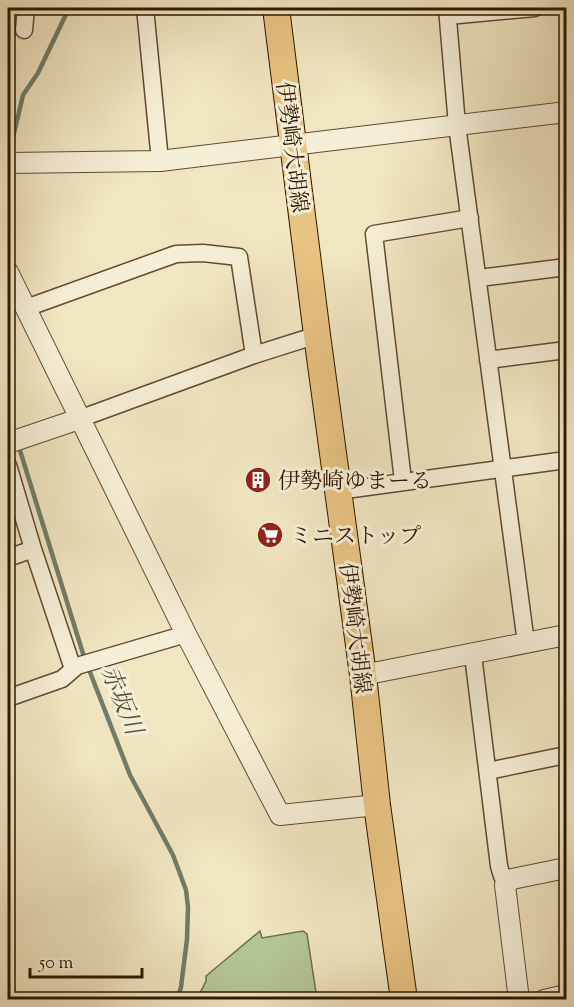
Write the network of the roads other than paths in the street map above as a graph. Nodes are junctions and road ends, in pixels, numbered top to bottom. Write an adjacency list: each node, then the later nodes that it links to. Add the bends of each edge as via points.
1 (26, 8): 6 (street)
2 (145, 8): 10 (street)
3 (276, 8): 9 (main road, 伊勢崎大胡線)
4 (535, 8): 5 (street)
5 (448, 12): 8 (street)
6 (24, 30)
7 (567, 111): 8 (street)
8 (458, 125): 9 (street); 12 (street)
9 (294, 144): 10 (street); 17 (main road, 伊勢崎大胡線)
10 (160, 161): 11 (street)
11 (13, 163)
12 (470, 219): 15 (street); 26 (street, via 374,234)
13 (567, 267): 15 (street)
14 (8, 272): 16 (street)
15 (479, 278): 20 (street)
16 (26, 308): 19 (street, via 176,254 239,257); 21 (street)
17 (316, 335): 19 (street); 27 (main road, 伊勢崎大胡線)
18 (567, 350): 20 (street)
19 (254, 355): 21 (street)
20 (488, 360): 25 (street)
21 (79, 419): 22 (street); 30 (street)
22 (8, 443)
23 (567, 460): 25 (street)
24 (8, 465): 28 (street)
25 (501, 468): 26 (street); 32 (street)
26 (403, 481): 27 (street)
27 (338, 491): 35 (main road, 伊勢崎大胡線)
28 (33, 549): 29 (street); 34 (street)
29 (8, 558)
30 (186, 633): 34 (street); 39 (street, via 280,815)
31 (567, 635): 32 (street)
32 (526, 643): 33 (street)
33 (473, 655): 35 (street); 38 (street)
34 (73, 669): 36 (street, via 62,679)
35 (363, 675): 39 (main road, 伊勢崎大胡線)
36 (8, 698)
37 (567, 755): 38 (street)
38 (488, 771): 41 (street, via 500,866)
39 (377, 805): 43 (main road, 伊勢崎大胡線)
40 (567, 868): 41 (street)
41 (507, 882): 44 (street, via 505,893)
42 (567, 995): 45 (street)
43 (404, 999)
44 (519, 999)
45 (544, 999)

